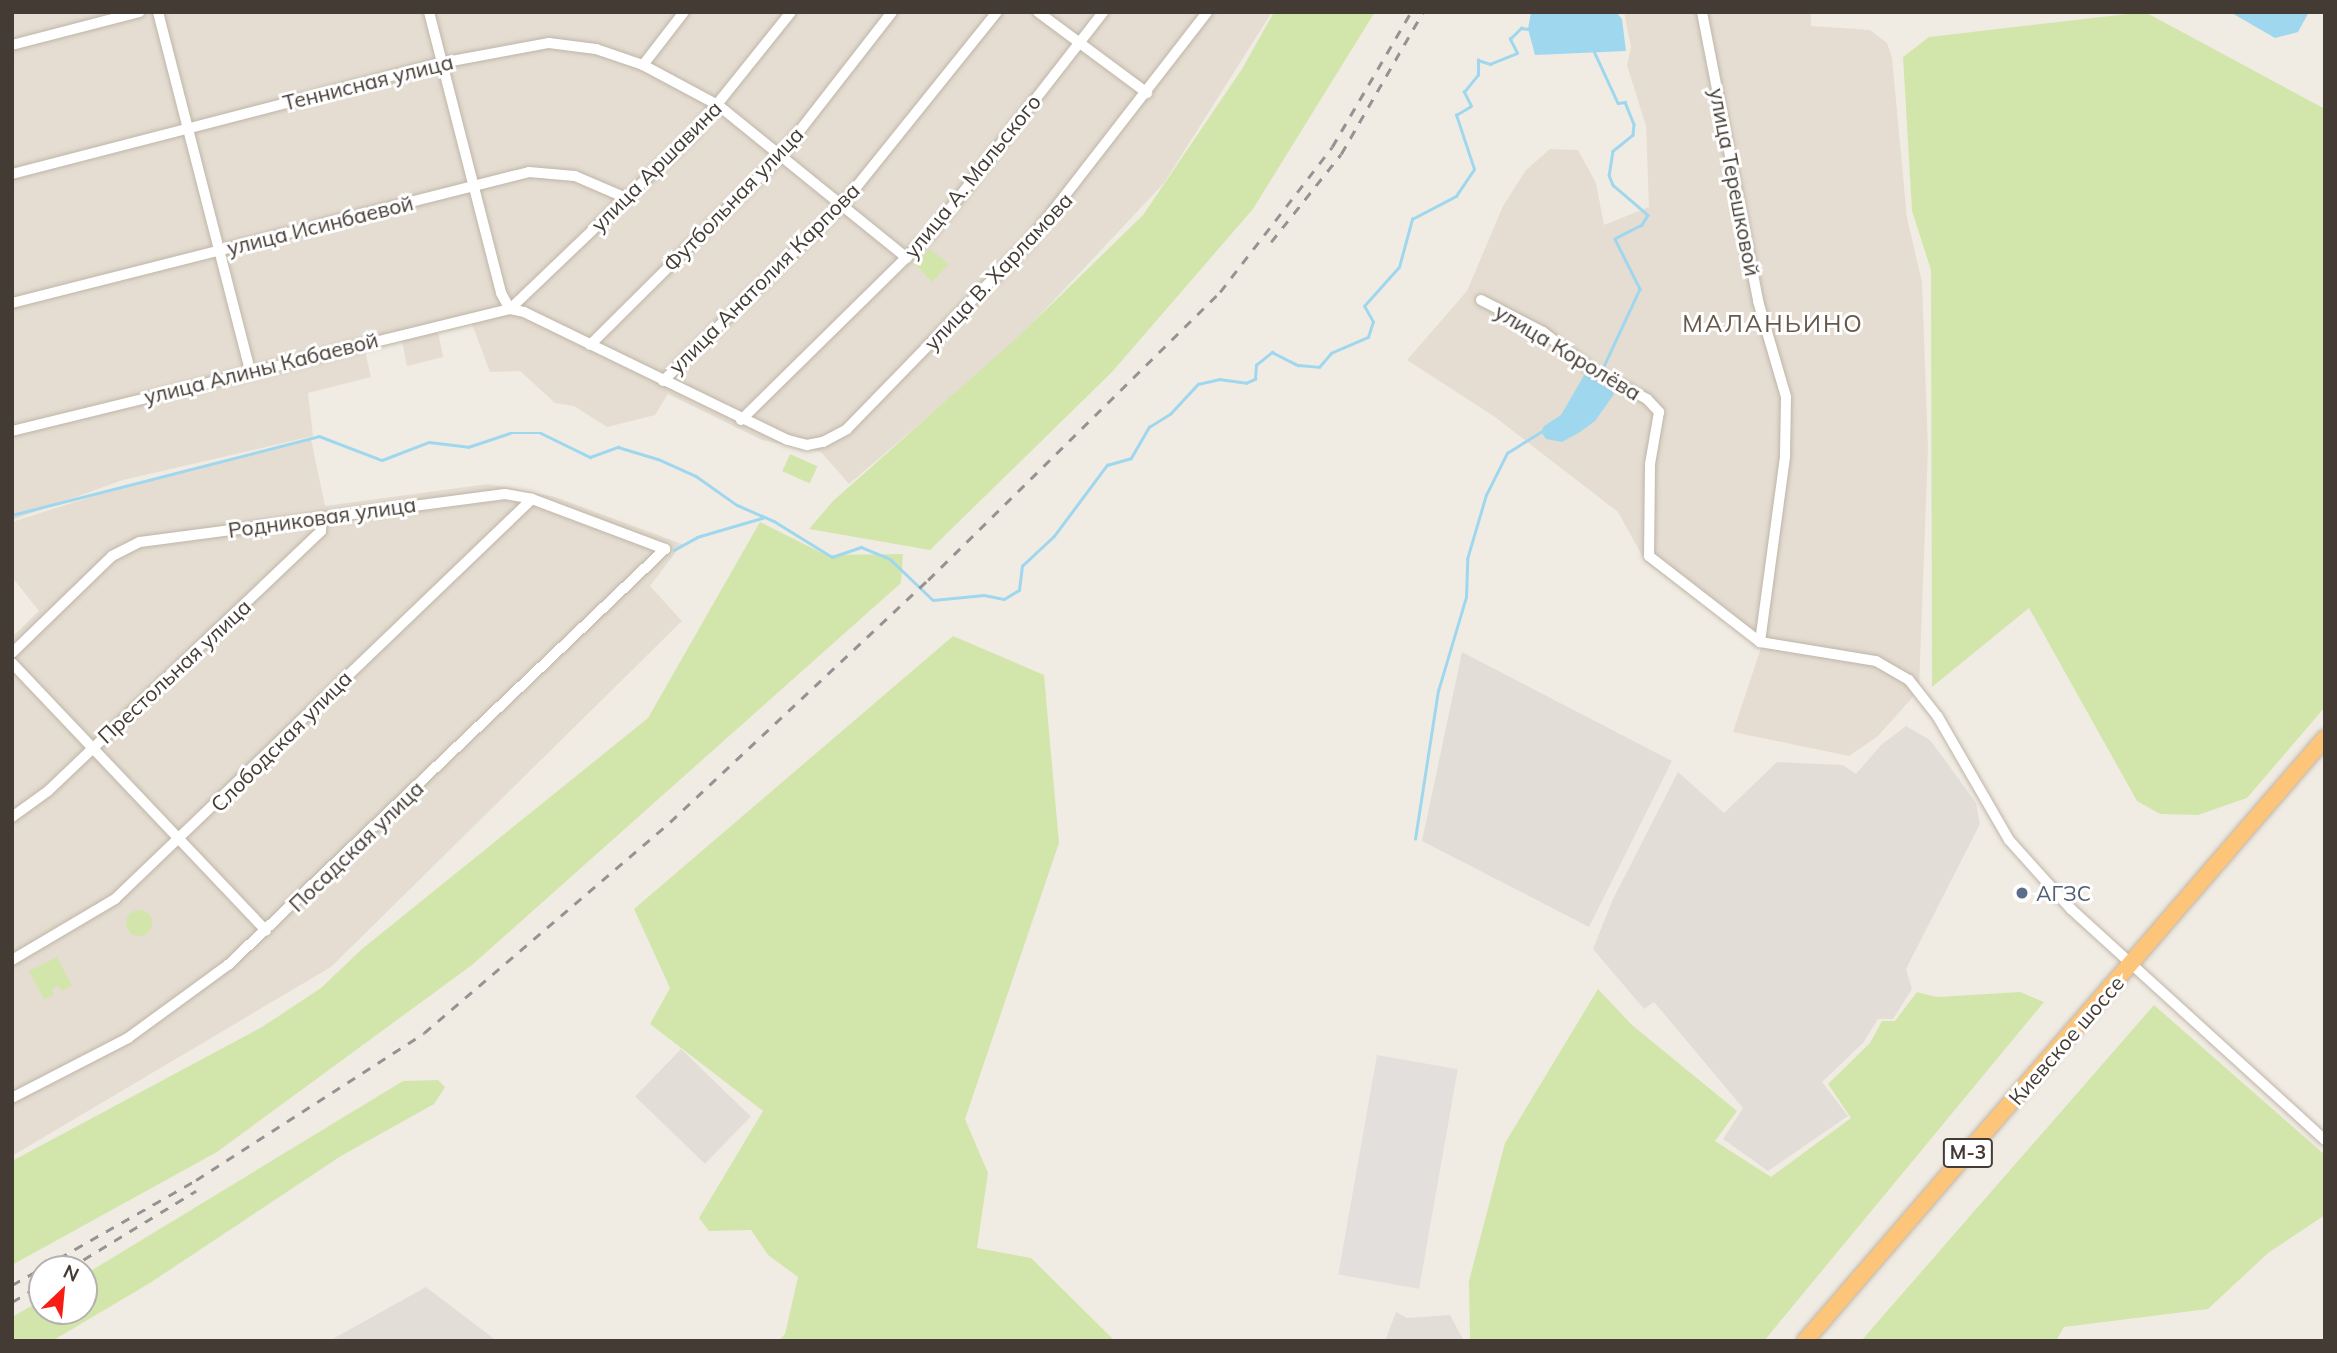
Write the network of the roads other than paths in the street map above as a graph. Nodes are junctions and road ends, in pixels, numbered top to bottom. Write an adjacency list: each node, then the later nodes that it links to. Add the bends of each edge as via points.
1 (141, 12): 13 (street)
2 (158, 12): 18 (street)
3 (429, 12): 14 (street)
4 (684, 12): 15 (street)
5 (790, 12): 17 (street, улица Аршавина)
6 (892, 12): 19 (street, Футбольная улица)
7 (998, 12): 23 (street, улица Анатолия Карпова)
8 (1038, 12): 12 (street)
9 (1103, 12): 12 (street, улица А. Мальского)
10 (1207, 12): 16 (street, улица В. Харламова)
11 (1702, 12): 37 (street, улица Терешковой, via 1758,301 1786,397 1785,457)
12 (1078, 43): 16 (street); 25 (street, улица А. Мальского)
13 (12, 45)
14 (442, 63): 15 (street, Теннисная улица, via 549,43 596,49); 18 (street, Теннисная улица); 21 (street)
15 (643, 65): 17 (street, Теннисная улица)
16 (1147, 93): 32 (street, улица В. Харламова, via 1028,243 847,429 807,445)
17 (718, 105): 19 (street, Теннисная улица); 22 (street, улица Аршавина)
18 (187, 130): 20 (street, Теннисная улица); 24 (street)
19 (780, 156): 23 (street, Теннисная улица); 29 (street, Футбольная улица)
20 (12, 174)
21 (475, 185): 22 (street, улица Исинбаевой, via 529,172 552,172 604,185); 24 (street, улица Исинбаевой); 28 (street, via 501,293)
22 (626, 198): 28 (street, улица Аршавина)
23 (841, 206): 25 (street, Теннисная улица); 31 (street, улица Анатолия Карпова)
24 (220, 250): 27 (street, улица Исинбаевой); 30 (street)
25 (907, 258): 32 (street, улица А. Мальского)
26 (1481, 300): 37 (street, улица Королёва, via 1543,332 1592,370 1647,399 1659,412 1650,464 1649,556)
27 (12, 303)
28 (510, 309): 29 (street, улица В. Харламова); 30 (street, улица Алины Кабаевой)
29 (590, 345): 31 (street, улица В. Харламова)
30 (250, 371): 33 (street, улица Алины Кабаевой)
31 (663, 381): 32 (street, улица В. Харламова)
32 (741, 420)
33 (12, 431)
34 (532, 499): 35 (street, Родниковая улица, via 505,494); 36 (street, Родниковая улица); 43 (street, Слободская улица)
35 (322, 517): 38 (street, Родниковая улица, via 126,546); 41 (street, Престольная улица, via 321,531)
36 (665, 549): 44 (street, Посадская улица)
37 (1760, 642): 46 (street, via 1876,661 1909,680 1938,717 2009,840)
38 (12, 653)
39 (12, 663): 41 (street)
40 (2325, 738): 46 (highway, Киевское шоссе / М-3)
41 (92, 748): 42 (street, Престольная улица, via 48,791); 43 (street)
42 (12, 817)
43 (181, 841): 44 (street); 45 (street, Слободская улица, via 115,899)
44 (266, 931): 47 (street, Посадская улица, via 228,965 128,1038)
45 (12, 960)
46 (2131, 965): 48 (street); 49 (highway, Киевское шоссе / М-3)
47 (12, 1098)
48 (2325, 1140)
49 (1805, 1341)

